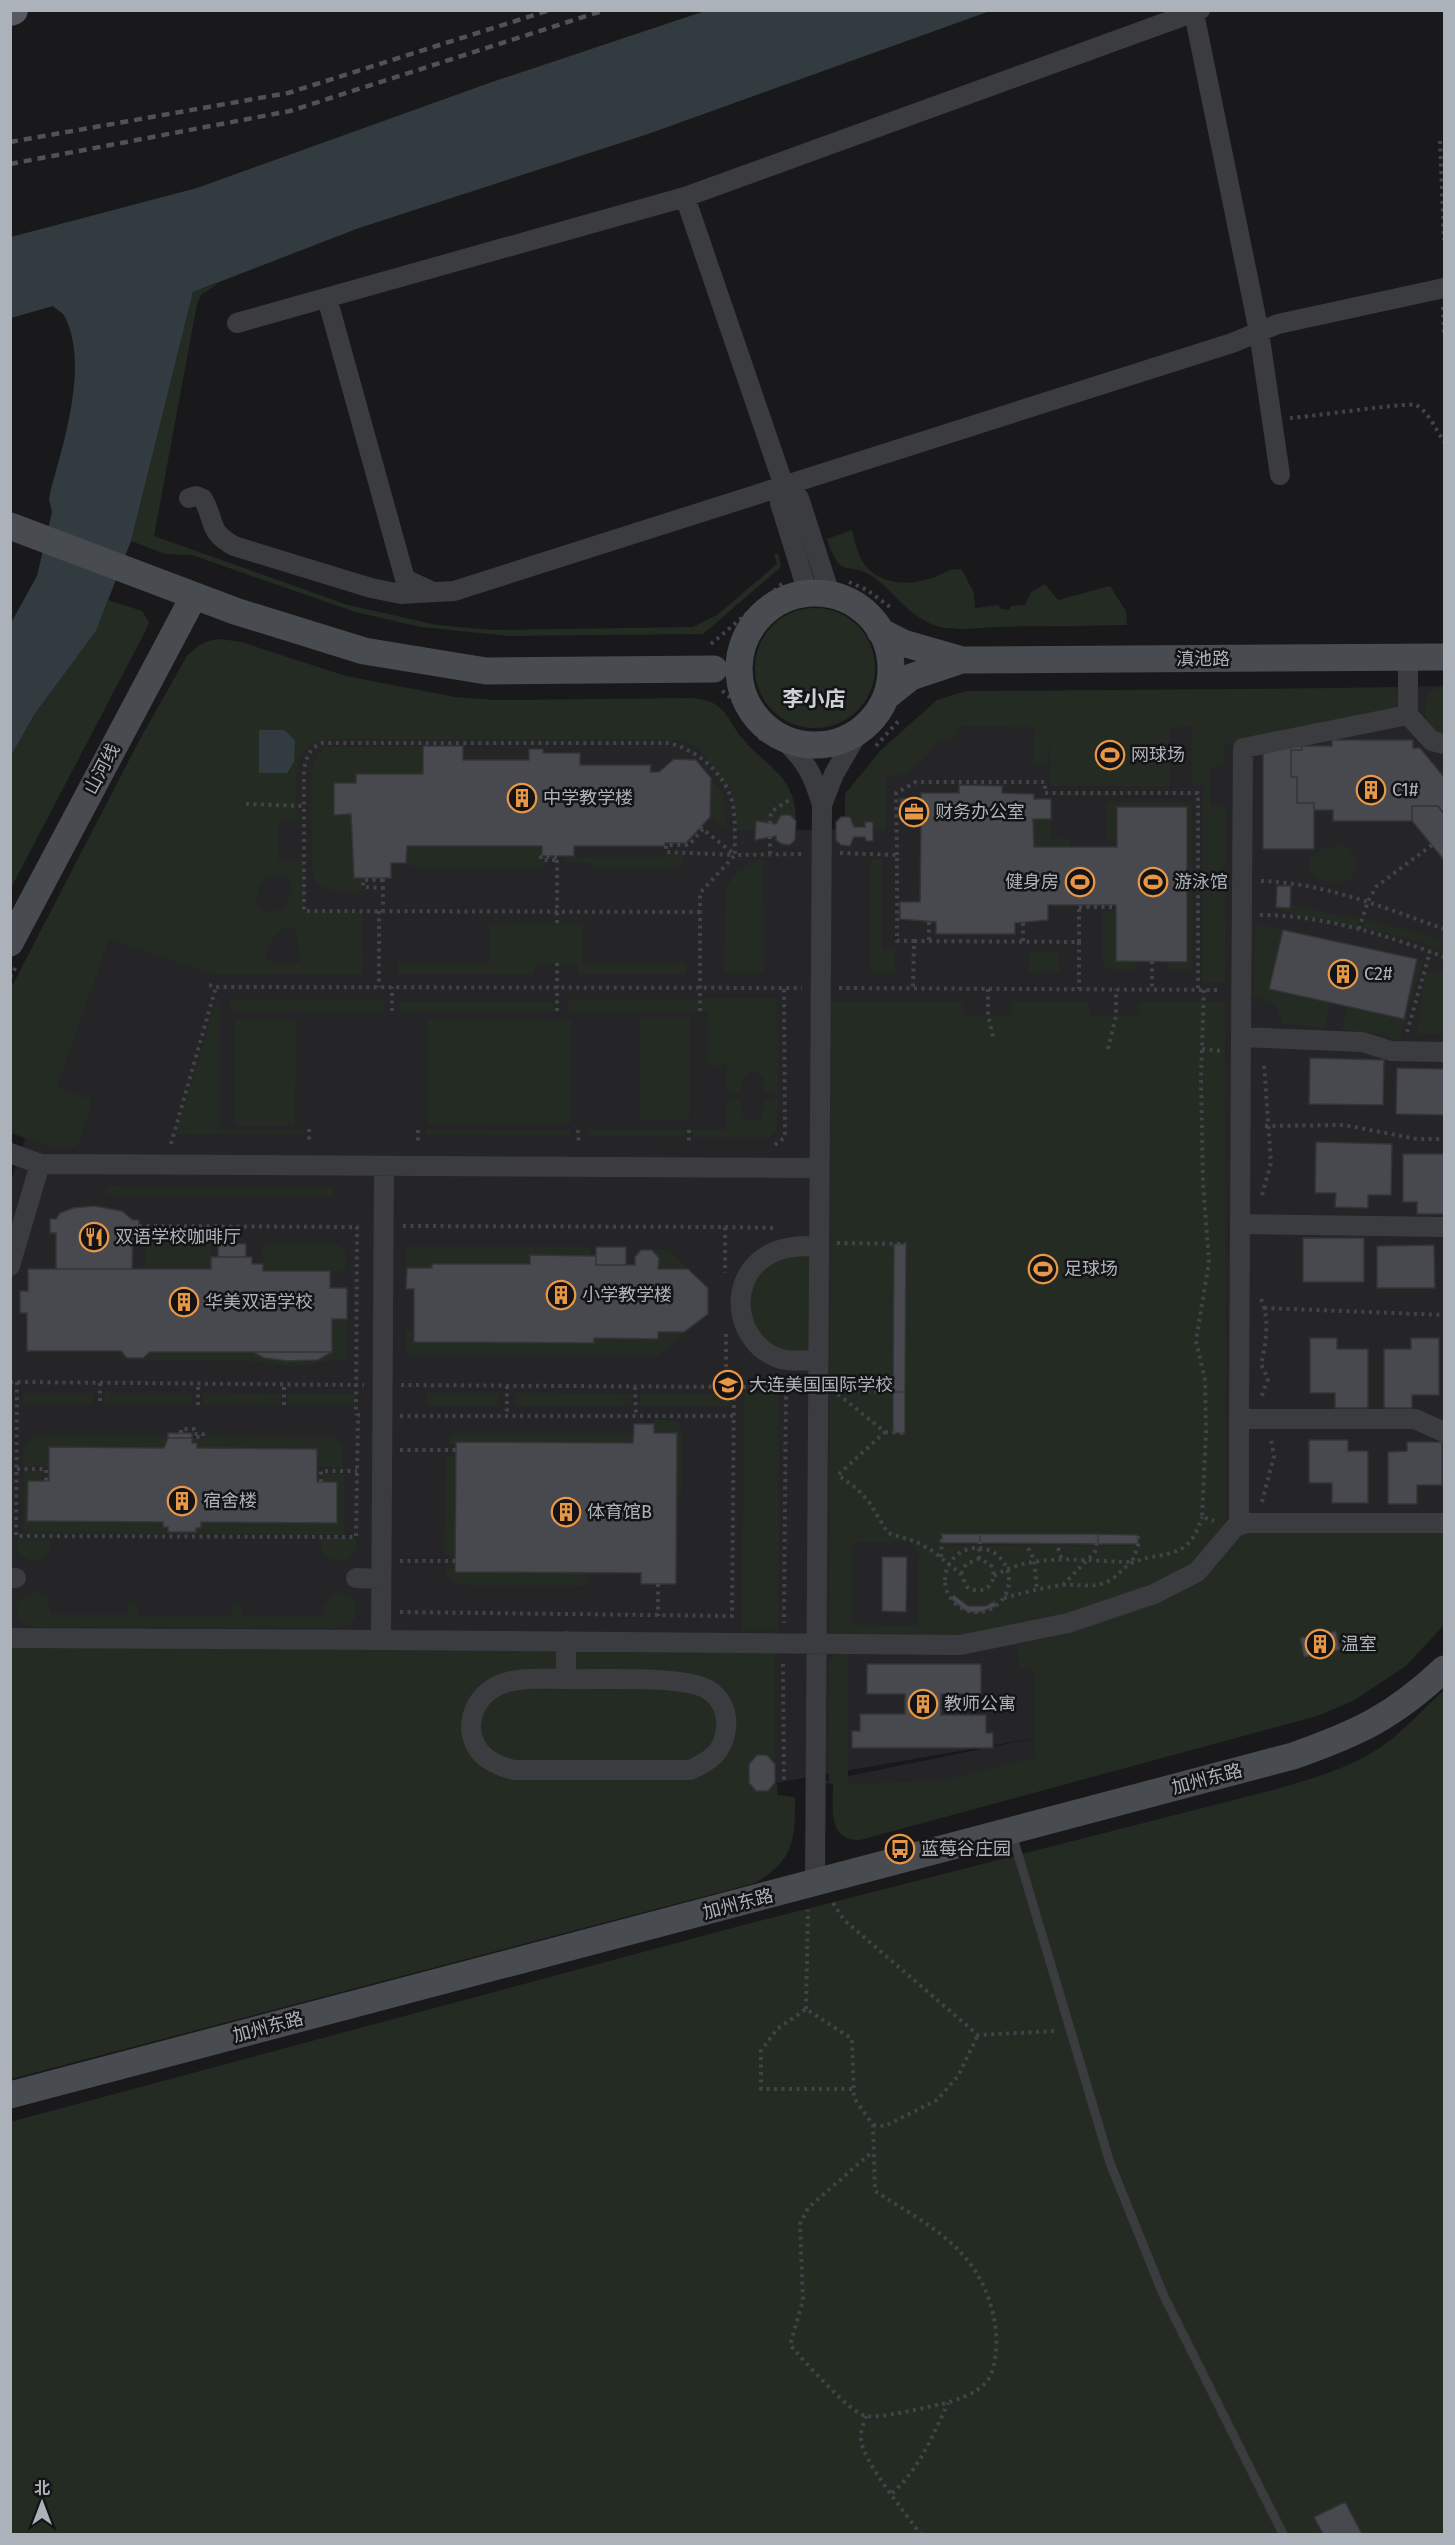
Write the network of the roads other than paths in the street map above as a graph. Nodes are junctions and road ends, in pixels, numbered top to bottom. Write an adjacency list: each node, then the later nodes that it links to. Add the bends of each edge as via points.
1 (1197, 12): 2 (street); 6 (street)
2 (685, 197): 4 (street); 8 (street)
3 (1444, 288): 6 (street, via 1278,324)
4 (327, 298): 5 (street); 11 (street)
5 (237, 323)
6 (1259, 332): 7 (street); 8 (street)
7 (1280, 475)
8 (784, 486): 13 (street); 14 (street, via 780,503)
9 (189, 498): 12 (street, via 203,499 212,527 234,546)
10 (10, 526): 15 (street)
11 (397, 550): 12 (street, via 390,572 382,580); 13 (street, via 405,579 422,588)
12 (361, 586): 13 (street, via 401,594)
13 (444, 592)
14 (819, 593): 16 (street, via 858,605); 17 (street, via 784,599 762,613)
15 (194, 596): 21 (street, via 364,651 486,671); 29 (street, 山河线)
16 (880, 631): 20 (street, via 903,644); 23 (street, via 888,645)
17 (746, 635): 21 (street); 22 (street, via 741,657)
18 (1444, 657): 19 (street, 滇池路)
19 (1408, 658): 20 (street, 滇池路); 24 (street)
20 (962, 660): 23 (street, via 910,677)
21 (714, 677): 22 (street)
22 (744, 697): 25 (street, via 753,715)
23 (896, 705): 26 (street, via 873,717)
24 (1408, 715): 27 (street, via 1432,741); 30 (street, via 1243,747)
25 (777, 742): 26 (street); 28 (street, via 801,756 813,775)
26 (865, 742): 28 (street, via 834,774)
27 (1444, 744)
28 (822, 805): 35 (street)
29 (16, 950)
30 (1241, 1037): 31 (street, via 1362,1042 1391,1051); 36 (street)
31 (1444, 1052)
32 (10, 1153): 33 (street)
33 (40, 1164): 34 (street); 39 (street)
34 (384, 1167): 35 (street); 46 (street)
35 (819, 1168): 38 (street)
36 (1240, 1224): 37 (street); 41 (street)
37 (1444, 1227)
38 (824, 1244): 40 (street); 40 (street, via 781,1249 765,1257 751,1269 740,1305 752,1340 766,1353 783,1360)
39 (10, 1266)
40 (818, 1360): 50 (street)
41 (1239, 1419): 42 (street, via 1415,1419); 44 (street)
42 (1444, 1432)
43 (1444, 1523): 44 (street, via 1262,1522)
44 (1238, 1526): 50 (street, via 1197,1572 1155,1594 1068,1623 960,1645)
45 (356, 1578): 46 (street)
46 (381, 1579): 48 (street)
47 (10, 1638): 48 (street)
48 (381, 1640): 49 (street)
49 (566, 1641): 50 (street); 52 (street)
50 (817, 1644): 54 (street)
51 (1444, 1669): 53 (street, 加州东路, via 1397,1709 1354,1734 1293,1756)
52 (566, 1679): 52 (street, via 516,1680 486,1692 477,1701 472,1716 473,1734 483,1755 514,1770 690,1770 721,1750 726,1736 725,1713 721,1702 706,1689 682,1682)
53 (1011, 1832): 54 (street, 加州东路); 56 (lane, via 1110,2163 1163,2294)
54 (824, 1893): 55 (street, 加州东路)
55 (10, 2095)
56 (1283, 2535)

